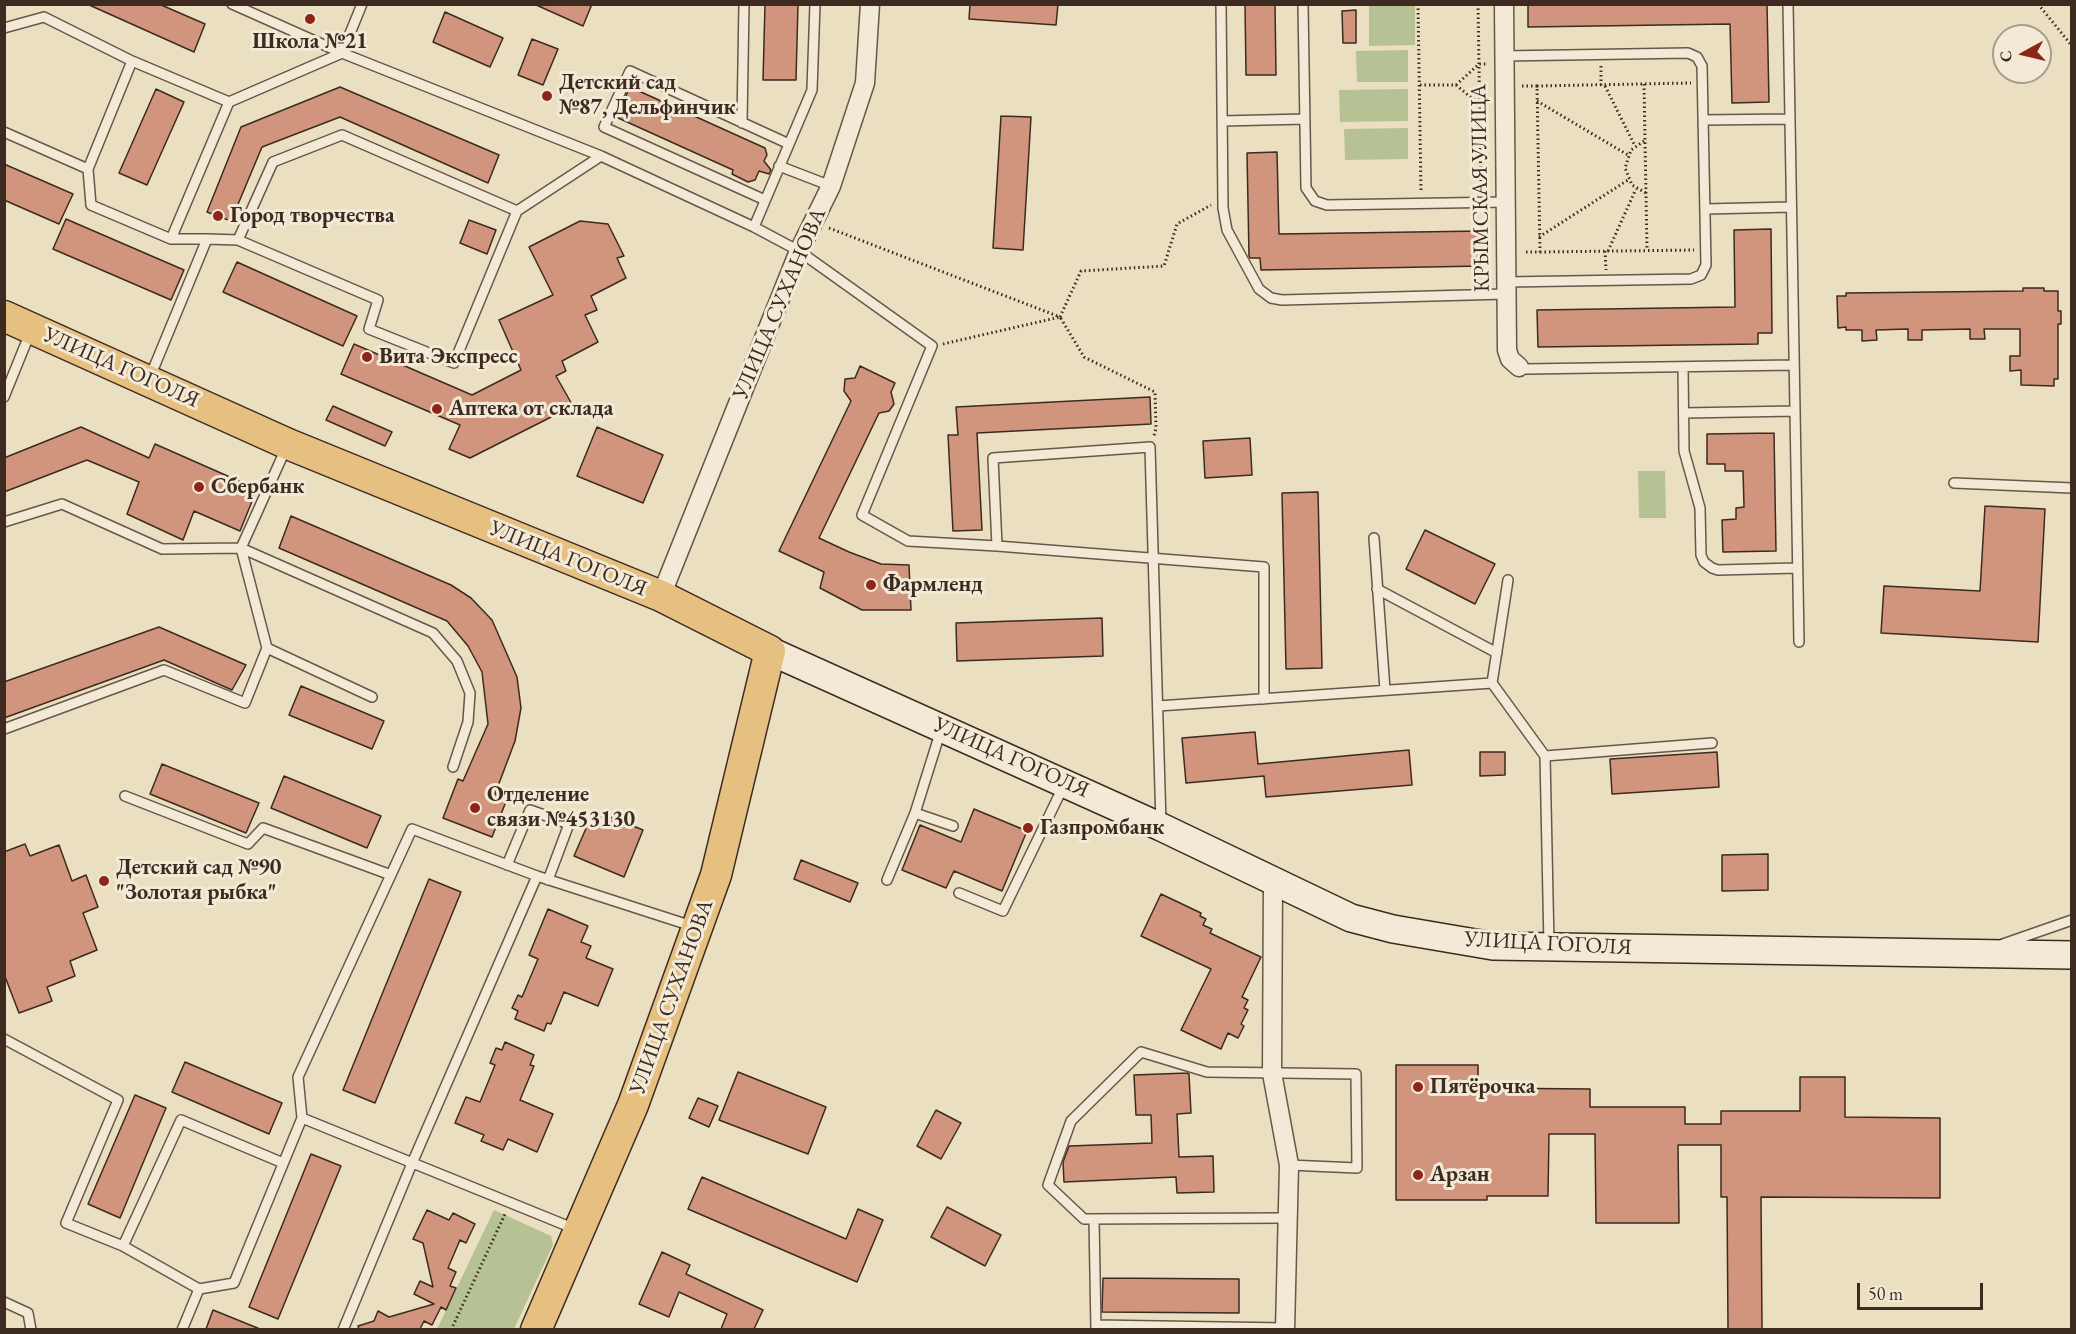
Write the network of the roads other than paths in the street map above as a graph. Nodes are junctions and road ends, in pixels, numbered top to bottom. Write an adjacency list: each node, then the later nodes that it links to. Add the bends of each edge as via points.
1 (232, 4): 11 (lane)
2 (362, 4): 11 (lane)
3 (744, 4): 19 (lane)
4 (815, 4): 21 (lane, via 812,90)
5 (870, 4): 25 (street, УЛИЦА СУХАНОВА, via 865,83)
6 (1221, 4): 18 (lane)
7 (1303, 4): 15 (lane)
8 (1504, 4): 12 (street, КРЫМСКАЯ УЛИЦА)
9 (1788, 4): 16 (lane)
10 (4, 28): 13 (lane, via 44,17)
11 (342, 54): 14 (lane); 22 (lane)
12 (1504, 60): 17 (lane, via 1692,54 1702,66); 27 (street, КРЫМСКАЯ УЛИЦА)
13 (132, 61): 14 (lane); 24 (lane)
14 (229, 102): 32 (lane)
15 (1305, 119): 18 (lane); 27 (lane, via 1306,188 1315,201 1327,205)
16 (1790, 119): 17 (lane); 28 (lane)
17 (1703, 120): 29 (lane)
18 (1222, 121): 36 (lane, via 1222,199 1227,230 1259,289 1271,298)
19 (742, 123): 21 (lane); 26 (lane, via 630,71 604,127)
20 (4, 132): 24 (lane)
21 (789, 144): 23 (lane)
22 (601, 156): 30 (lane); 31 (lane)
23 (779, 166): 25 (lane); 26 (lane)
24 (88, 169): 32 (lane, via 91,205)
25 (831, 186): 35 (street, УЛИЦА СУХАНОВА)
26 (765, 200): 31 (lane)
27 (1506, 202): 36 (street, КРЫМСКАЯ УЛИЦА)
28 (1791, 207): 29 (lane); 39 (lane)
29 (1705, 209): 36 (lane, via 1706,265 1696,278)
30 (518, 211): 34 (lane, via 342,135 273,162); 34 (lane, via 454,363 369,329 378,300)
31 (754, 227): 35 (lane)
32 (171, 238): 33 (lane)
33 (207, 239): 34 (lane); 42 (lane)
34 (238, 240)
35 (799, 251): 51 (lane, via 932,346 862,515 908,541); 57 (street, УЛИЦА СУХАНОВА)
36 (1506, 288): 40 (street, КРЫМСКАЯ УЛИЦА, via 1509,359)
37 (4, 316): 38 (main road, УЛИЦА ГОГОЛЯ)
38 (32, 328): 42 (main road, УЛИЦА ГОГОЛЯ); 43 (lane)
39 (1794, 365): 41 (lane); 44 (lane)
40 (1519, 367): 41 (lane)
41 (1683, 367): 45 (lane)
42 (148, 380): 46 (main road, УЛИЦА ГОГОЛЯ)
43 (4, 397)
44 (1795, 411): 45 (lane); 54 (lane)
45 (1684, 413): 54 (lane, via 1684,451 1699,501 1704,562 1718,570)
46 (288, 444): 52 (lane); 57 (main road, УЛИЦА ГОГОЛЯ)
47 (1954, 483): 48 (lane)
48 (2072, 488)
49 (4, 522): 52 (lane, via 62,504 162,549)
50 (1374, 538): 56 (lane)
51 (997, 546): 53 (lane); 53 (lane, via 993,458 1150,447)
52 (241, 548): 59 (lane); 71 (lane, via 433,633 457,661 470,693 468,722)
53 (1154, 559): 65 (lane, via 1264,567); 66 (lane)
54 (1797, 568): 58 (lane)
55 (1508, 580): 61 (lane)
56 (1377, 589): 61 (lane); 63 (lane)
57 (660, 596): 60 (main road, УЛИЦА ГОГОЛЯ)
58 (1799, 642)
59 (267, 648): 64 (lane); 68 (lane, via 245,703 164,670)
60 (770, 651): 67 (street, УЛИЦА ГОГОЛЯ); 85 (main road, УЛИЦА СУХАНОВА, via 716,874)
61 (1497, 653): 62 (lane)
62 (1492, 682): 63 (lane); 70 (lane)
63 (1385, 690): 65 (lane)
64 (372, 697)
65 (1264, 699): 66 (lane)
66 (1158, 706): 76 (lane)
67 (941, 727): 72 (street, УЛИЦА ГОГОЛЯ); 74 (lane)
68 (4, 729)
69 (1712, 743): 70 (lane)
70 (1545, 756): 86 (lane)
71 (453, 767)
72 (1065, 783): 76 (street, УЛИЦА ГОГОЛЯ); 83 (lane, via 1003,911)
73 (125, 796): 78 (lane, via 248,844 263,828)
74 (915, 813): 75 (lane); 82 (lane)
75 (953, 826)
76 (1161, 827): 80 (street, УЛИЦА ГОГОЛЯ)
77 (507, 864): 78 (lane, via 412,829); 79 (lane); 81 (lane, via 530,810 569,824)
78 (391, 875): 91 (lane, via 298,1077)
79 (537, 876): 81 (lane); 92 (lane)
80 (1273, 879): 86 (street, УЛИЦА ГОГОЛЯ, via 1351,918 1393,929 1493,946); 90 (street)
81 (548, 880): 85 (lane)
82 (886, 880)
83 (960, 893)
84 (2072, 920): 87 (lane)
85 (697, 927): 97 (main road, УЛИЦА СУХАНОВА, via 633,1105)
86 (1549, 947): 87 (street, УЛИЦА ГОГОЛЯ)
87 (1978, 954): 88 (street, УЛИЦА ГОГОЛЯ)
88 (2072, 955)
89 (4, 1039): 98 (lane, via 118,1100 66,1223)
90 (1272, 1073): 94 (street); 94 (lane, via 1356,1074 1357,1168); 96 (lane, via 1207,1072 1142,1052 1071,1121 1048,1185 1084,1219)
91 (302, 1118): 92 (lane); 93 (lane)
92 (413, 1161): 97 (lane); 104 (lane)
93 (283, 1163): 98 (lane, via 181,1120); 99 (lane, via 234,1283)
94 (1289, 1165): 95 (street)
95 (1286, 1218): 96 (lane); 106 (street)
96 (1094, 1219): 101 (lane)
97 (580, 1231): 105 (main road, УЛИЦА СУХАНОВА)
98 (123, 1246): 99 (lane)
99 (199, 1289): 103 (lane)
100 (4, 1302): 102 (lane, via 28,1313)
101 (1096, 1327): 106 (lane)
102 (31, 1329)
103 (182, 1329)
104 (343, 1329)
105 (536, 1329)
106 (1285, 1329)

